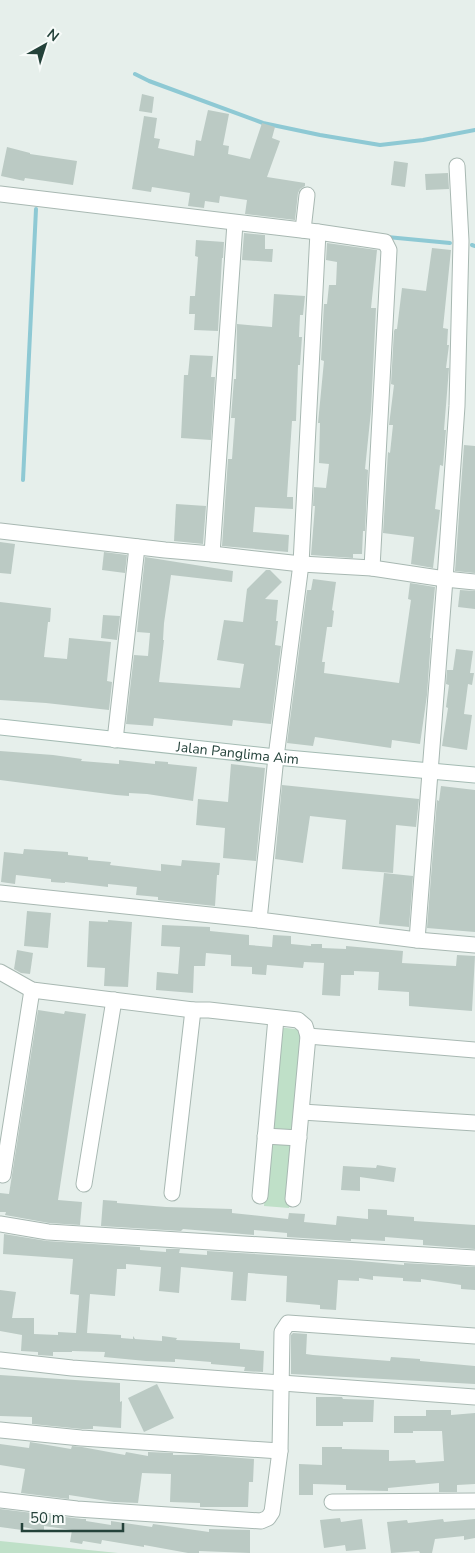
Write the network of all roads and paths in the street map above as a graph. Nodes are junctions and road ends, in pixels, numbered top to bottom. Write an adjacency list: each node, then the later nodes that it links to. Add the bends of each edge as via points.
1 (457, 166): 6 (street)
2 (0, 194): 4 (street)
3 (307, 195): 5 (street)
4 (234, 223): 5 (street); 9 (street)
5 (310, 231): 10 (street); 11 (street, via 379,240 385,242 389,250)
6 (468, 242): 12 (street)
7 (0, 531): 8 (street)
8 (137, 546): 9 (street); 15 (street)
9 (212, 554): 10 (street)
10 (301, 564): 11 (street); 16 (street)
11 (372, 568): 12 (street)
12 (445, 579): 13 (street); 17 (street)
13 (475, 582)
14 (0, 727): 15 (street, Jalan Panglima Aim)
15 (115, 740): 16 (street, Jalan Panglima Aim)
16 (276, 757): 17 (street, Jalan Panglima Aim); 20 (street)
17 (429, 772): 18 (street, Jalan Panglima Aim); 21 (street)
18 (475, 775)
19 (0, 893): 20 (street)
20 (259, 920): 21 (street)
21 (417, 940): 22 (street)
22 (475, 945)
23 (0, 972): 24 (street)
24 (32, 990): 25 (street); 34 (street)
25 (114, 1000): 26 (street); 35 (street)
26 (193, 1010): 27 (street); 36 (street)
27 (276, 1018): 28 (street, via 298,1020 305,1026); 32 (street)
28 (308, 1036): 29 (street); 30 (street)
29 (475, 1050)
30 (302, 1112): 31 (street); 33 (street)
31 (475, 1123)
32 (265, 1136): 33 (street); 37 (street)
33 (299, 1138): 38 (street)
34 (3, 1175)
35 (84, 1184)
36 (172, 1193)
37 (260, 1196)
38 (293, 1199)
39 (0, 1224): 40 (street, via 48,1232)
40 (475, 1258)
41 (475, 1336): 43 (street, via 288,1323 282,1332)
42 (0, 1360): 43 (street)
43 (282, 1383): 44 (street); 46 (street)
44 (475, 1397)
45 (0, 1430): 46 (street)
46 (280, 1451): 47 (street, via 272,1512 261,1521 77,1509)
47 (0, 1500)
48 (475, 1501): 49 (street)
49 (332, 1502)

